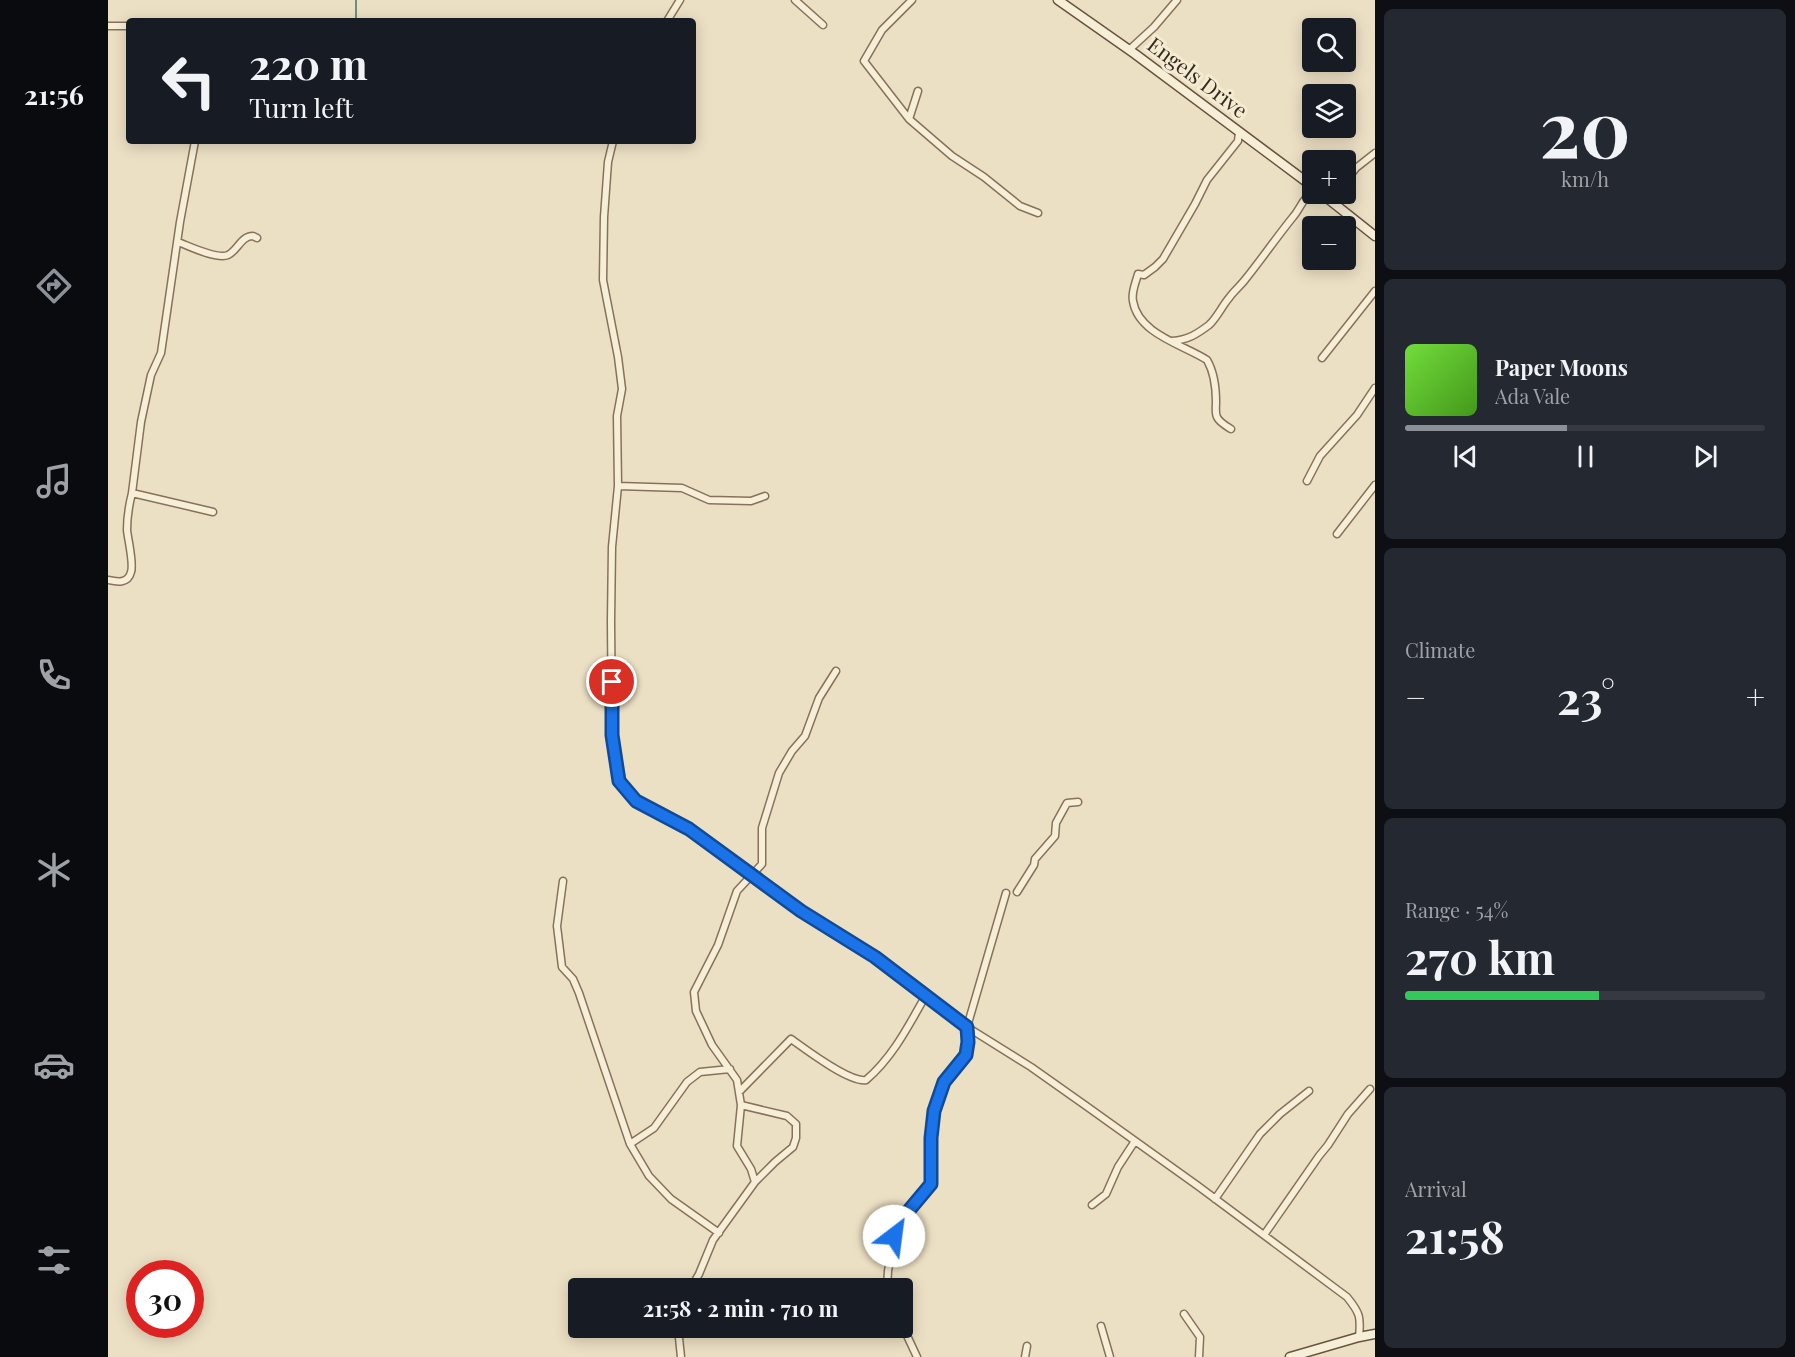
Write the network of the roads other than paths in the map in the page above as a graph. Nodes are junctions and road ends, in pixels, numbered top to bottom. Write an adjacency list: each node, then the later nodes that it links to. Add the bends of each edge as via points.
1 (680, 0): 6 (street)
2 (795, 0): 7 (street)
3 (912, 0): 12 (street, via 882,30 864,61)
4 (1058, 0): 10 (street, Engels Drive)
5 (1177, 0): 10 (street)
6 (669, 18)
7 (822, 25)
8 (108, 26): 9 (street)
9 (126, 26)
10 (1129, 50): 13 (street, Engels Drive)
11 (918, 91): 12 (street)
12 (909, 118): 21 (street, via 952,156 1020,206)
13 (1239, 132): 18 (street, Engels Drive); 26 (street, via 1238,141 1207,180 1162,259 1144,275 1138,274 1132,295 1136,311 1158,334)
14 (195, 144): 24 (street)
15 (612, 144): 32 (street, via 604,217 603,280 622,390 617,416)
16 (1375, 153): 17 (street)
17 (1356, 168)
18 (1302, 179)
19 (1302, 203): 26 (street, via 1212,323 1192,338)
20 (1341, 204): 22 (street)
21 (1038, 213)
22 (1375, 236)
23 (257, 238): 24 (street, via 246,237 222,256)
24 (178, 242): 33 (street, via 160,353 141,422)
25 (1375, 291): 27 (street)
26 (1172, 341): 29 (street, via 1207,360 1213,375 1216,416)
27 (1322, 357)
28 (1375, 388): 30 (street, via 1320,456)
29 (1231, 429)
30 (1307, 481)
31 (1375, 485): 36 (street)
32 (618, 486): 34 (street, via 682,488 709,500 751,501); 40 (street, via 612,547 611,632 612,735 619,781 636,801 689,829)
33 (132, 493): 35 (street); 37 (street, via 127,528 132,572 121,582)
34 (765, 496)
35 (213, 512)
36 (1337, 534)
37 (108, 580)
38 (836, 671): 40 (street, via 819,698 805,736 779,772 762,828 762,864)
39 (1078, 802): 42 (street, via 1067,803 1062,809 1055,836 1035,859)
40 (751, 875): 44 (street); 46 (street, via 737,891 718,945 694,992 696,1011)
41 (563, 881): 52 (street, via 557,926 562,967 579,993)
42 (1017, 892)
43 (1006, 893): 45 (street)
44 (926, 995): 45 (street); 49 (street, via 902,1039 866,1080 857,1080 838,1070 791,1039)
45 (967, 1027): 51 (street); 59 (street, via 966,1055 944,1082 934,1111 931,1184 900,1221)
46 (730, 1069): 49 (street); 52 (street, via 700,1072 687,1082 654,1128)
47 (1370, 1089): 57 (street, via 1348,1114)
48 (1309, 1091): 54 (street, via 1260,1134)
49 (739, 1092): 50 (street)
50 (741, 1105): 53 (street, via 737,1146); 53 (street, via 787,1116 796,1124 793,1147)
51 (1135, 1141): 54 (street); 55 (street, via 1106,1194)
52 (630, 1144): 56 (street, via 649,1176 671,1199)
53 (755, 1182): 56 (street)
54 (1215, 1199): 57 (street)
55 (1092, 1205)
56 (719, 1233): 58 (street)
57 (1264, 1235): 63 (street, via 1347,1298 1359,1312)
58 (697, 1278)
59 (888, 1278)
60 (1184, 1314): 71 (street, via 1200,1337)
61 (1101, 1326): 70 (street)
62 (1375, 1334): 63 (street)
63 (1359, 1337): 72 (street)
64 (679, 1338): 67 (street)
65 (908, 1338): 68 (street)
66 (1027, 1346): 69 (street)
67 (681, 1357)
68 (917, 1357)
69 (1025, 1357)
70 (1110, 1357)
71 (1199, 1357)
72 (1290, 1357)

